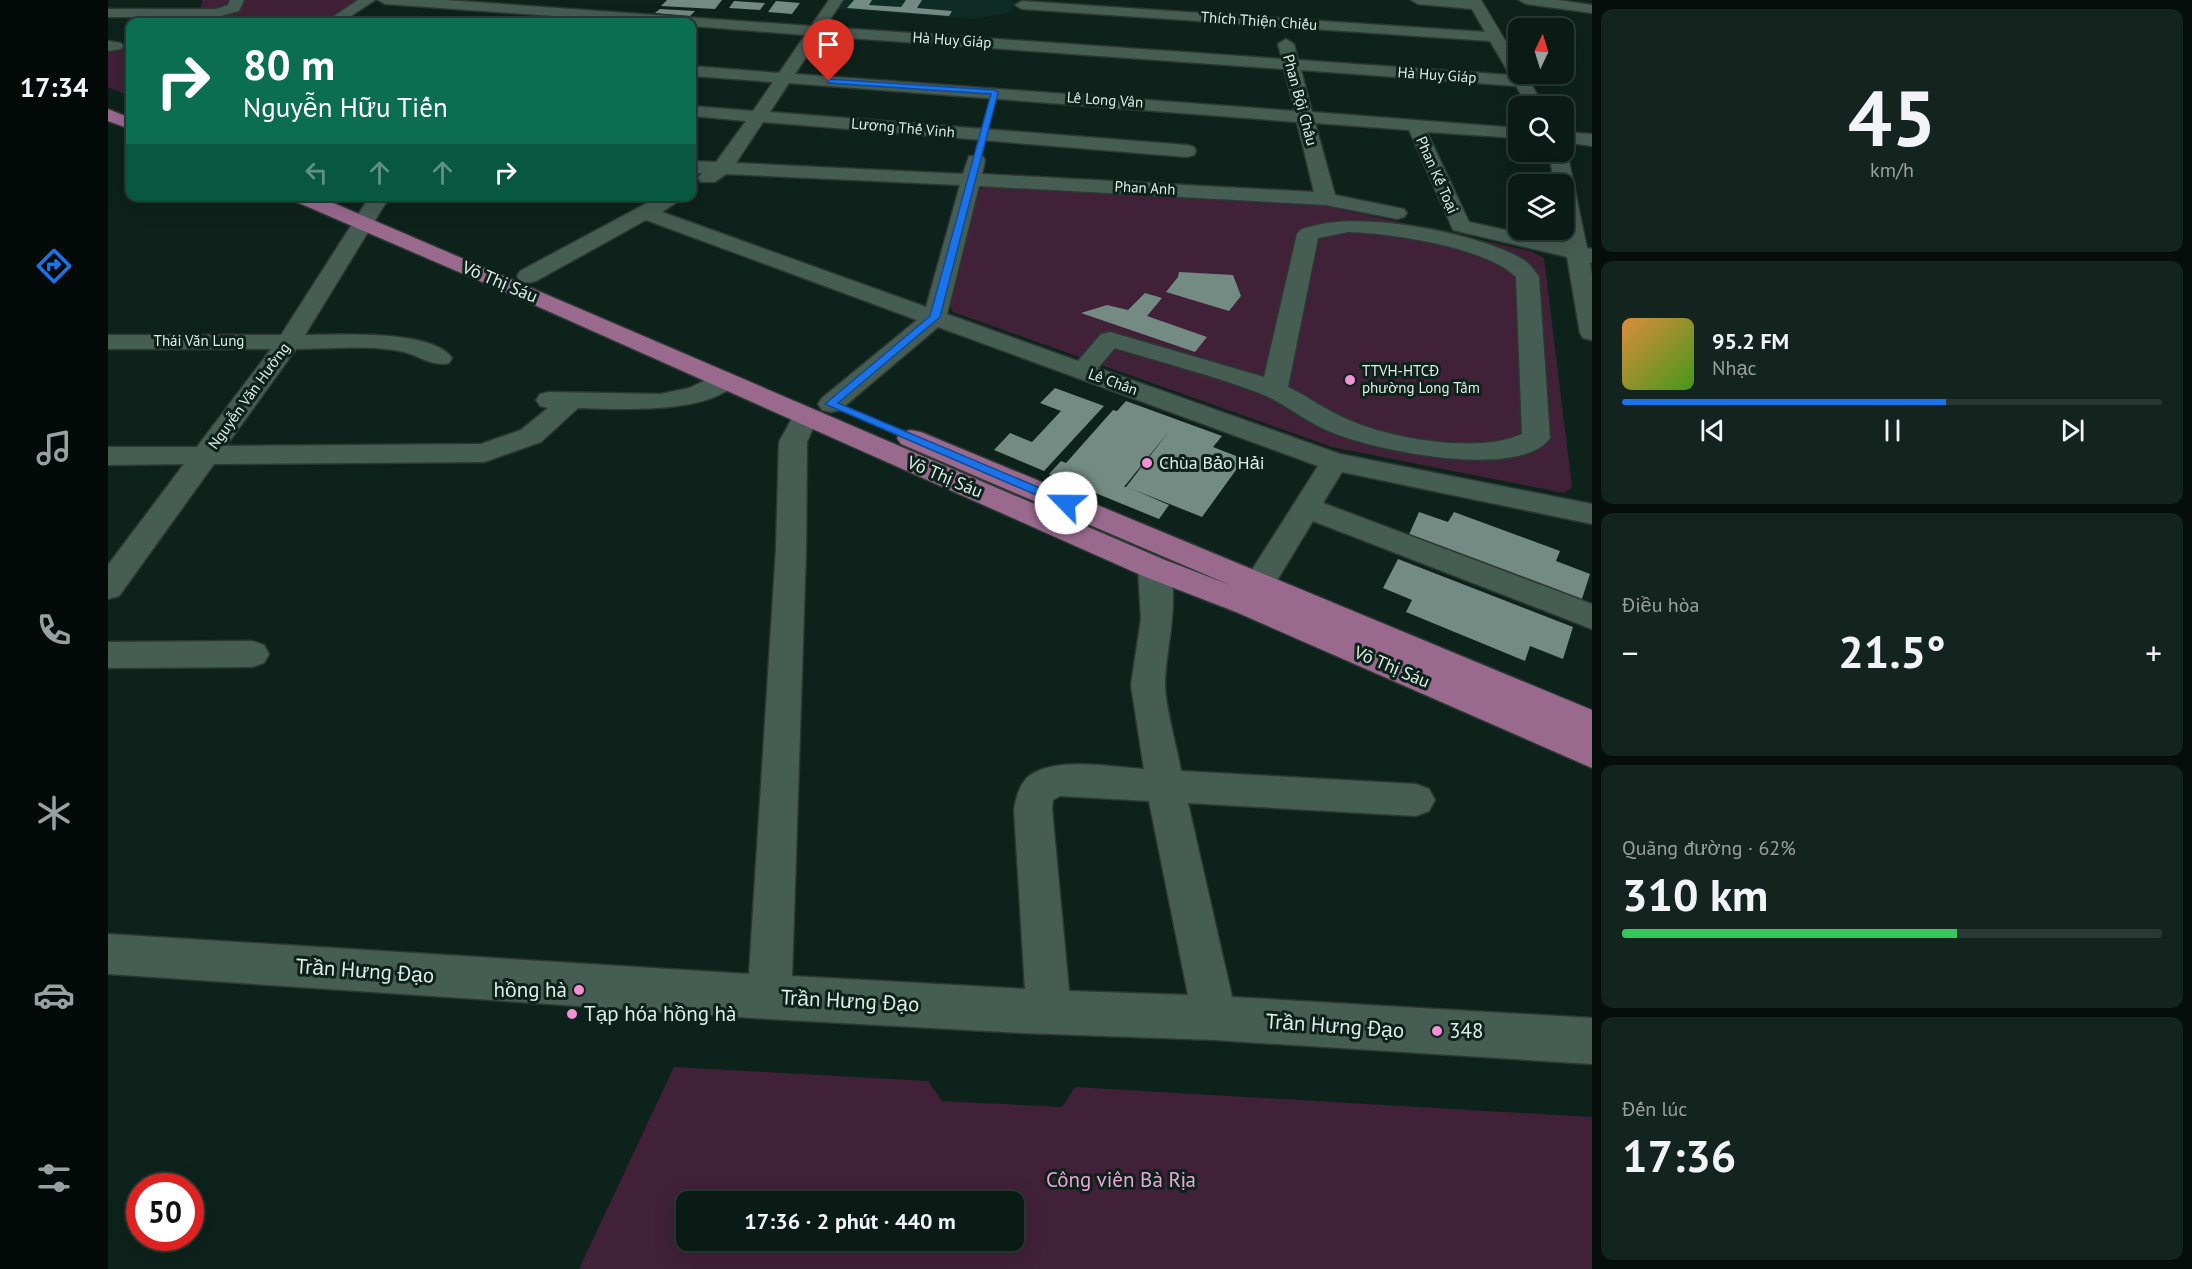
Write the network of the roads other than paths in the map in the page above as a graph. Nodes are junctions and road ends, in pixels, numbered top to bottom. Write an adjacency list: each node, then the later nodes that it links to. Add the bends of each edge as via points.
1 (237, 0): 13 (street, via 234,8 217,13)
2 (368, 0): 14 (street)
3 (385, 0): 12 (street, Hà Huy Giáp)
4 (543, 0): 12 (street)
5 (836, 0): 19 (street)
6 (1277, 0): 18 (street, Phan Bội Châu)
7 (1418, 0): 10 (street)
8 (1526, 0): 11 (street)
9 (1023, 2): 18 (street, Thích Thiện Chiếu); 23 (street)
10 (1475, 2): 20 (street)
11 (1592, 9)
12 (528, 10): 15 (street); 16 (street, Hà Huy Giáp)
13 (108, 13)
14 (339, 18)
15 (517, 18)
16 (633, 18)
17 (696, 23): 19 (street, Hà Huy Giáp)
18 (1281, 23): 20 (street, Thích Thiện Chiếu); 22 (street, Phan Bội Châu)
19 (816, 32): 23 (street, Hà Huy Giáp); 25 (street)
20 (1495, 37): 21 (street)
21 (1508, 61)
22 (1290, 64): 23 (street, Hà Huy Giáp); 26 (street, Hà Huy Giáp); 33 (street, Phan Bội Châu)
23 (1001, 68): 25 (street, Lê Long Vân); 28 (street, Lê Long Vân); 37 (street)
24 (696, 71): 25 (street, Lê Long Vân)
25 (782, 78): 32 (street)
26 (1508, 80)
27 (108, 100): 29 (main road)
28 (1185, 106): 33 (street, Lê Long Vân); 40 (street)
29 (126, 108)
30 (696, 111): 32 (street, Lương Thế Vinh)
31 (108, 114): 34 (main road)
32 (757, 115): 37 (street, Lương Thế Vinh); 42 (street)
33 (1305, 116): 35 (street, Lê Long Vân); 46 (street, Phan Bội Châu)
34 (126, 122)
35 (1414, 124): 36 (street, Lê Long Vân); 52 (street, Phan Kế Toại)
36 (1508, 132)
37 (983, 134): 40 (street, Lương Thế Vinh); 44 (street)
38 (1574, 138): 39 (street)
39 (1592, 140)
40 (1186, 151): 45 (street)
41 (1561, 162): 53 (street)
42 (721, 169): 43 (street, Phan Anh); 44 (street, Phan Anh)
43 (696, 180)
44 (971, 180): 45 (street, Phan Anh); 55 (street)
45 (1191, 190): 46 (street, Phan Anh)
46 (1326, 199): 52 (street, Phan Anh)
47 (325, 201): 50 (main road, Võ Thị Sáu)
48 (350, 201): 50 (main road, Võ Thị Sáu)
49 (662, 201): 51 (street)
50 (372, 210): 54 (main road, Võ Thị Sáu); 57 (street, Nguyễn Văn Hưởng); 61 (main road, Võ Thị Sáu)
51 (645, 213): 54 (street); 55 (street, Lê Chân)
52 (1460, 226): 53 (street, Phan Anh)
53 (1584, 255): 56 (street)
54 (528, 276): 65 (main road, Võ Thị Sáu)
55 (935, 317): 60 (street, Lê Chân); 65 (street)
56 (1592, 333)
57 (290, 340): 58 (street, Thái Văn Lung); 59 (street, Thái Văn Lung, via 400,343); 67 (street, Nguyễn Văn Hưởng)
58 (108, 342)
59 (440, 358)
60 (1082, 371): 62 (street, via 1110,339); 68 (street, Lê Chân)
61 (724, 381): 64 (street, via 698,394 660,402); 65 (main road, Võ Thị Sáu)
62 (1274, 390): 62 (street, via 1308,234 1346,228 1421,232 1500,258 1523,268 1528,277 1536,438 1526,445 1468,450 1401,444 1341,427)
63 (541, 400): 64 (street)
64 (571, 401): 67 (street, via 531,436 484,453)
65 (818, 411): 71 (main road, Võ Thị Sáu); 72 (main road, Võ Thị Sáu); 82 (street, via 793,442)
66 (108, 456): 67 (street)
67 (205, 456): 73 (street, Nguyễn Văn Hưởng)
68 (1334, 462): 69 (street); 70 (street, Lê Chân)
69 (1306, 507): 72 (street); 74 (street)
70 (1592, 514)
71 (1154, 568): 78 (main road, Võ Thị Sáu, via 1248,604); 79 (street, via 1157,619 1148,685)
72 (1259, 584): 77 (main road, Võ Thị Sáu)
73 (108, 588)
74 (1592, 616)
75 (252, 654): 76 (street)
76 (108, 655)
77 (1592, 724)
78 (1592, 753)
79 (1165, 786): 80 (street); 83 (street, via 1059,780 1034,794); 84 (street)
80 (1416, 800)
81 (108, 954): 82 (street, Trần Hưng Đạo)
82 (769, 997): 83 (street, Trần Hưng Đạo)
83 (1048, 1012): 84 (street, Trần Hưng Đạo)
84 (1215, 1018): 85 (street, Trần Hưng Đạo)
85 (1592, 1041)

